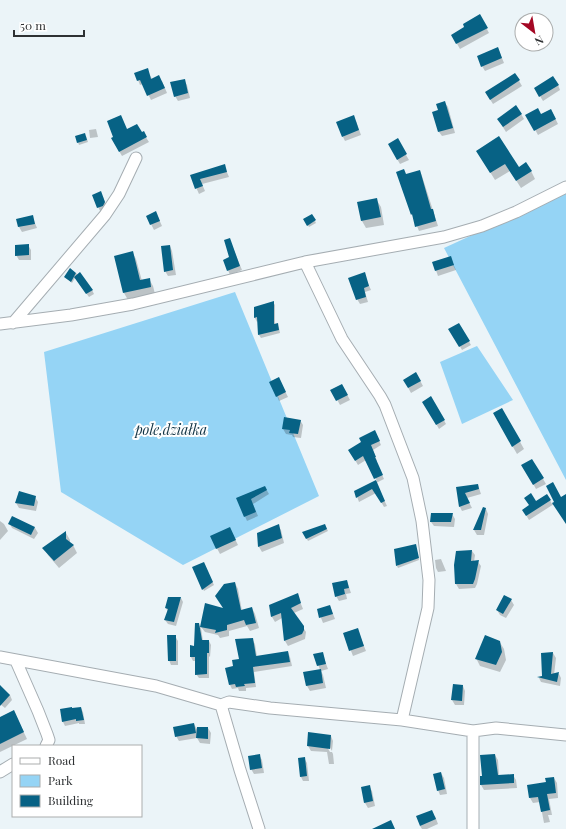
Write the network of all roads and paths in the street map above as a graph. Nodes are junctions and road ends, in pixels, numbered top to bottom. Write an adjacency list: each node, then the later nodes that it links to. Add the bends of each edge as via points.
1 (136, 158): 4 (street, via 119,194 105,215)
2 (566, 187): 3 (street, via 482,226 444,237)
3 (305, 262): 4 (street, via 133,304); 9 (street, via 342,339 382,401 413,478 422,521 429,598)
4 (14, 323): 5 (street)
5 (0, 324)
6 (0, 657): 7 (street)
7 (16, 661): 8 (street, via 156,686); 12 (street, via 47,734 49,740)
8 (221, 705): 9 (street, via 229,702); 15 (street)
9 (402, 720): 10 (street)
10 (473, 731): 11 (street, via 496,728); 16 (street)
11 (566, 735)
12 (46, 745)
13 (12, 765): 14 (street)
14 (0, 772)
15 (259, 829)
16 (473, 829)

